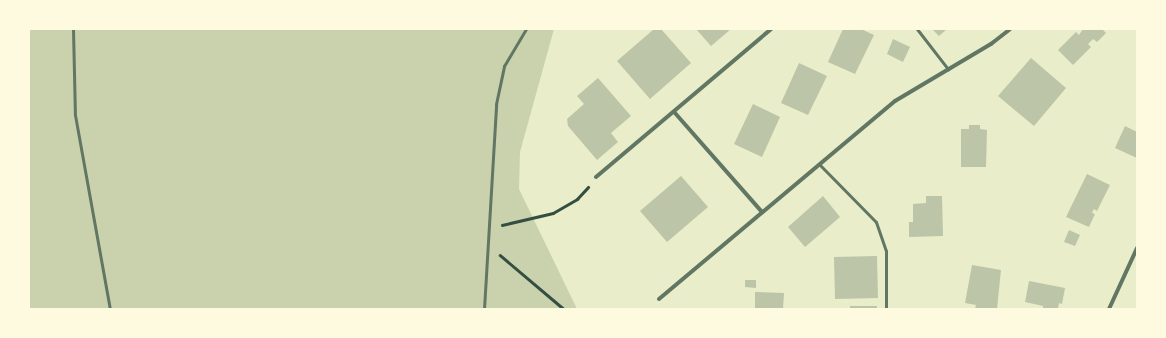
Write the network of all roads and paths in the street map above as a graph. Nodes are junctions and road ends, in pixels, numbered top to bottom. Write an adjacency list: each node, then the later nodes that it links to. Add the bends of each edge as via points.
1 (73, 29): 15 (lane, via 75,115)
2 (526, 29): 11 (lane, via 504,66 496,104)
3 (771, 29): 7 (street)
4 (917, 29): 6 (lane)
5 (1010, 29): 6 (street, via 991,44)
6 (948, 69): 8 (street, via 895,101)
7 (675, 113): 9 (street); 10 (street)
8 (819, 164): 10 (street); 18 (lane, via 876,222 886,251)
9 (596, 178): 11 (path, via 577,199 553,213)
10 (762, 212): 14 (street)
11 (488, 228): 12 (lane)
12 (487, 244): 16 (lane); 17 (path)
13 (1137, 248): 19 (street)
14 (659, 299)
15 (110, 309)
16 (484, 309)
17 (564, 309)
18 (886, 309)
19 (1109, 309)

